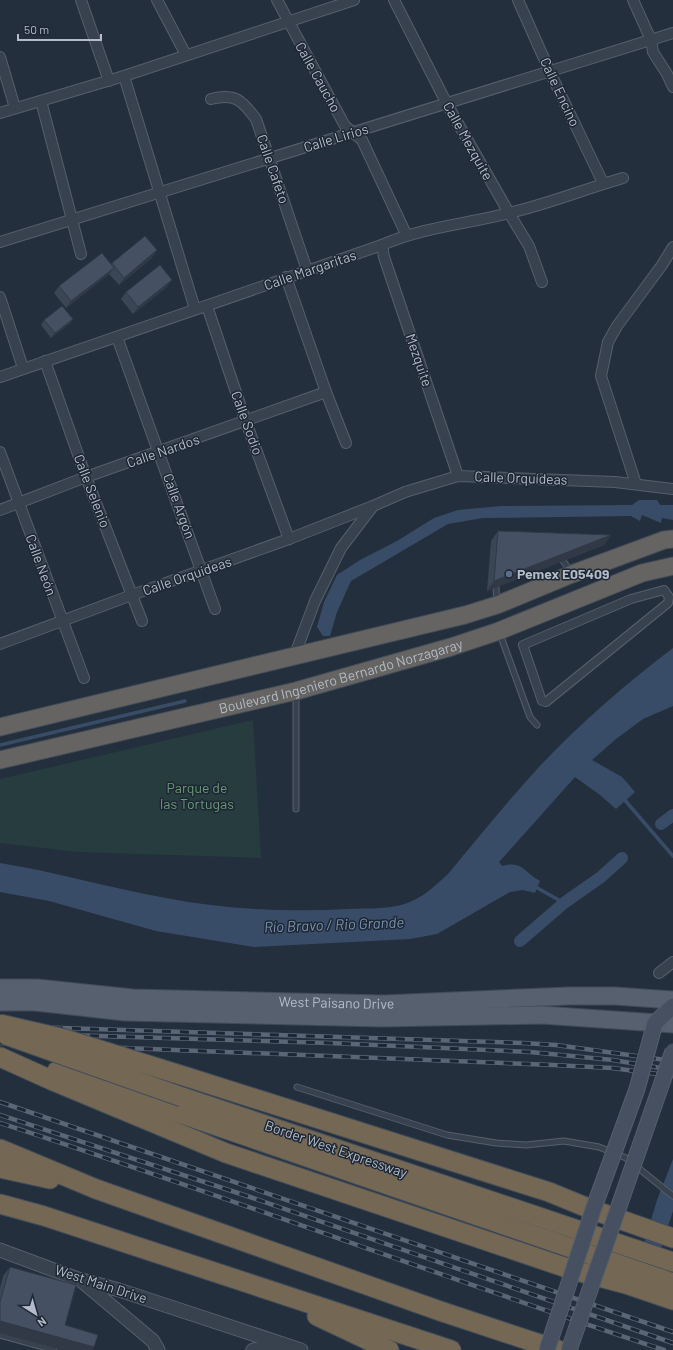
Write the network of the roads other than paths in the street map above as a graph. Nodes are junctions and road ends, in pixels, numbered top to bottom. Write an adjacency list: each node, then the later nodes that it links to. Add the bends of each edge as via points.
1 (81, 0): 15 (street)
2 (157, 0): 11 (street)
3 (277, 0): 8 (street, Calle Caucho)
4 (354, 0): 8 (street)
5 (394, 0): 19 (street, Calle Mezquite)
6 (518, 0): 13 (street, Calle Encino)
7 (634, 0): 10 (street)
8 (288, 22): 11 (street); 22 (street, Calle Caucho, via 345,126)
9 (673, 33): 10 (street, Calle Lirios)
10 (651, 40): 13 (street, Calle Lirios); 16 (street, via 653,52)
11 (186, 55): 14 (street)
12 (0, 57): 20 (street)
13 (550, 72): 19 (street, Calle Lirios); 25 (street, Calle Encino)
14 (124, 76): 15 (street); 26 (street)
15 (109, 80): 18 (street)
16 (673, 87)
17 (211, 99): 23 (street, Calle Cafeto, via 225,95 233,97 248,109 256,119)
18 (41, 101): 20 (street); 28 (street)
19 (447, 104): 22 (street, Calle Lirios); 27 (street, Calle Mezquite)
20 (15, 108): 21 (street)
21 (0, 113)
22 (354, 132): 23 (street, Calle Lirios); 29 (street, Calle Caucho, via 362,140)
23 (269, 158): 26 (street, Calle Lirios); 34 (street, Calle Cafeto)
24 (623, 178): 25 (street, Calle Margaritas)
25 (603, 183): 27 (street, Calle Margaritas, via 560,199)
26 (158, 193): 28 (street, Calle Lirios); 39 (street)
27 (509, 213): 29 (street, Calle Margaritas); 36 (street, Calle Mezquite, via 530,246)
28 (73, 219): 30 (street, Calle Lirios); 33 (street)
29 (406, 234): 31 (street, Calle Margaritas)
30 (0, 242)
31 (382, 245): 34 (street, Calle Margaritas); 49 (street, Mezquite)
32 (673, 247): 51 (street, via 608,342 601,376)
33 (81, 254)
34 (307, 270): 35 (street, Calle Margaritas)
35 (286, 277): 38 (street, Calle Margaritas); 44 (street)
36 (542, 282)
37 (0, 297): 42 (street)
38 (207, 306): 39 (street, Calle Margaritas); 45 (street, Calle Sodio)
39 (194, 309): 40 (street, Calle Margaritas)
40 (117, 336): 41 (street, Calle Margaritas); 48 (street, Calle Argón)
41 (45, 361): 42 (street, Calle Margaritas); 50 (street, Calle Selenio)
42 (23, 368): 43 (street, Calle Margaritas)
43 (0, 376)
44 (326, 392): 45 (street, Calle Nardos); 46 (street)
45 (246, 422): 48 (street, Calle Nardos); 56 (street, Calle Sodio)
46 (346, 443)
47 (0, 452): 53 (street, Calle Neón)
48 (159, 453): 50 (street, Calle Nardos); 59 (street, Calle Argón)
49 (458, 476): 51 (street, Calle Orquídeas); 54 (street, Calle Orquídeas, via 405,492)
50 (86, 478): 53 (street, Calle Nardos); 62 (street, Calle Selenio)
51 (636, 484): 52 (street, Calle Orquídeas)
52 (673, 489)
53 (19, 504): 55 (street, Calle Nardos); 67 (street, Calle Neón)
54 (373, 506): 56 (street, Calle Orquídeas); 70 (street, Calle Orquídeas, via 341,548 315,601)
55 (0, 510)
56 (289, 539): 59 (street, Calle Orquídeas)
57 (673, 539): 60 (highway, Boulevard Ingeniero Bernardo Norzagaray, via 568,568)
58 (673, 566): 65 (highway, Boulevard Ingeniero Bernardo Norzagaray, via 642,573)
59 (202, 571): 62 (street, Calle Orquídeas); 64 (street, Calle Argón)
60 (542, 587): 63 (highway, Boulevard Ingeniero Bernardo Norzagaray); 65 (highway)
61 (496, 588): 63 (lane)
62 (132, 594): 66 (street, Calle Selenio); 67 (street, Calle Orquídeas)
63 (497, 605): 70 (highway, Boulevard Ingeniero Bernardo Norzagaray, via 406,631)
64 (215, 609)
65 (550, 610): 68 (highway, Boulevard Ingeniero Bernardo Norzagaray)
66 (142, 621)
67 (62, 622): 69 (street, Calle Orquídeas); 71 (street, Calle Neón)
68 (499, 631): 72 (highway, Boulevard Ingeniero Bernardo Norzagaray); 74 (lane, via 530,717)
69 (0, 644)
70 (294, 657): 75 (highway, Boulevard Ingeniero Bernardo Norzagaray)
71 (84, 678)
72 (296, 691): 76 (highway, Boulevard Ingeniero Bernardo Norzagaray); 77 (lane)
73 (543, 702): 73 (street, via 668,603 670,597 666,590 631,599 523,646)
74 (537, 725)
75 (0, 727)
76 (0, 760)
77 (296, 809)
78 (673, 962): 79 (street)
79 (659, 973)
80 (0, 988): 84 (main road, West Paisano Drive, via 37,988 133,998)
81 (673, 1000): 84 (main road, West Paisano Drive, via 568,996)
82 (0, 1002): 84 (main road, West Paisano Drive, via 35,1002 125,1012)
83 (673, 1006): 85 (main road, bridge)
84 (383, 1011): 85 (main road, West Paisano Drive, via 542,1016)
85 (655, 1023): 87 (main road, West Paisano Drive); 98 (main road, bridge, via 637,1089)
86 (0, 1024): 98 (highway, bridge, via 65,1039 266,1102 549,1192)
87 (673, 1024)
88 (0, 1032): 92 (highway, Border West Expressway, bridge, via 27,1044 84,1061)
89 (673, 1051): 99 (main road, bridge)
90 (0, 1056): 92 (highway, Border West Expressway); 103 (highway, via 226,1154)
91 (297, 1087): 96 (lane, via 447,1135 496,1143 526,1145 564,1141 599,1147 626,1158)
92 (179, 1104): 102 (highway, Border West Expressway); 107 (highway, Border West Expressway)
93 (0, 1149): 95 (highway)
94 (0, 1168): 95 (highway)
95 (96, 1189): 118 (highway)
96 (673, 1196)
97 (0, 1204): 106 (highway)
98 (593, 1210): 99 (highway); 103 (main road, bridge)
99 (615, 1217): 100 (highway); 104 (main road, bridge)
100 (673, 1238)
101 (0, 1250): 105 (street, West Main Drive)
102 (673, 1262)
103 (572, 1270): 104 (highway); 117 (main road, bridge)
104 (594, 1277): 108 (highway, via 626,1284); 119 (main road, bridge)
105 (78, 1279): 110 (street, West Main Drive); 112 (street, via 153,1341)
106 (240, 1280): 115 (highway); 116 (highway)
107 (670, 1282)
108 (673, 1300)
109 (0, 1335): 111 (lane)
110 (282, 1344): 113 (street); 114 (street, West Main Drive)
111 (54, 1350)
112 (158, 1350)
113 (254, 1350)
114 (301, 1350)
115 (389, 1350)
116 (451, 1350)
117 (547, 1350)
118 (558, 1350)
119 (569, 1350)

